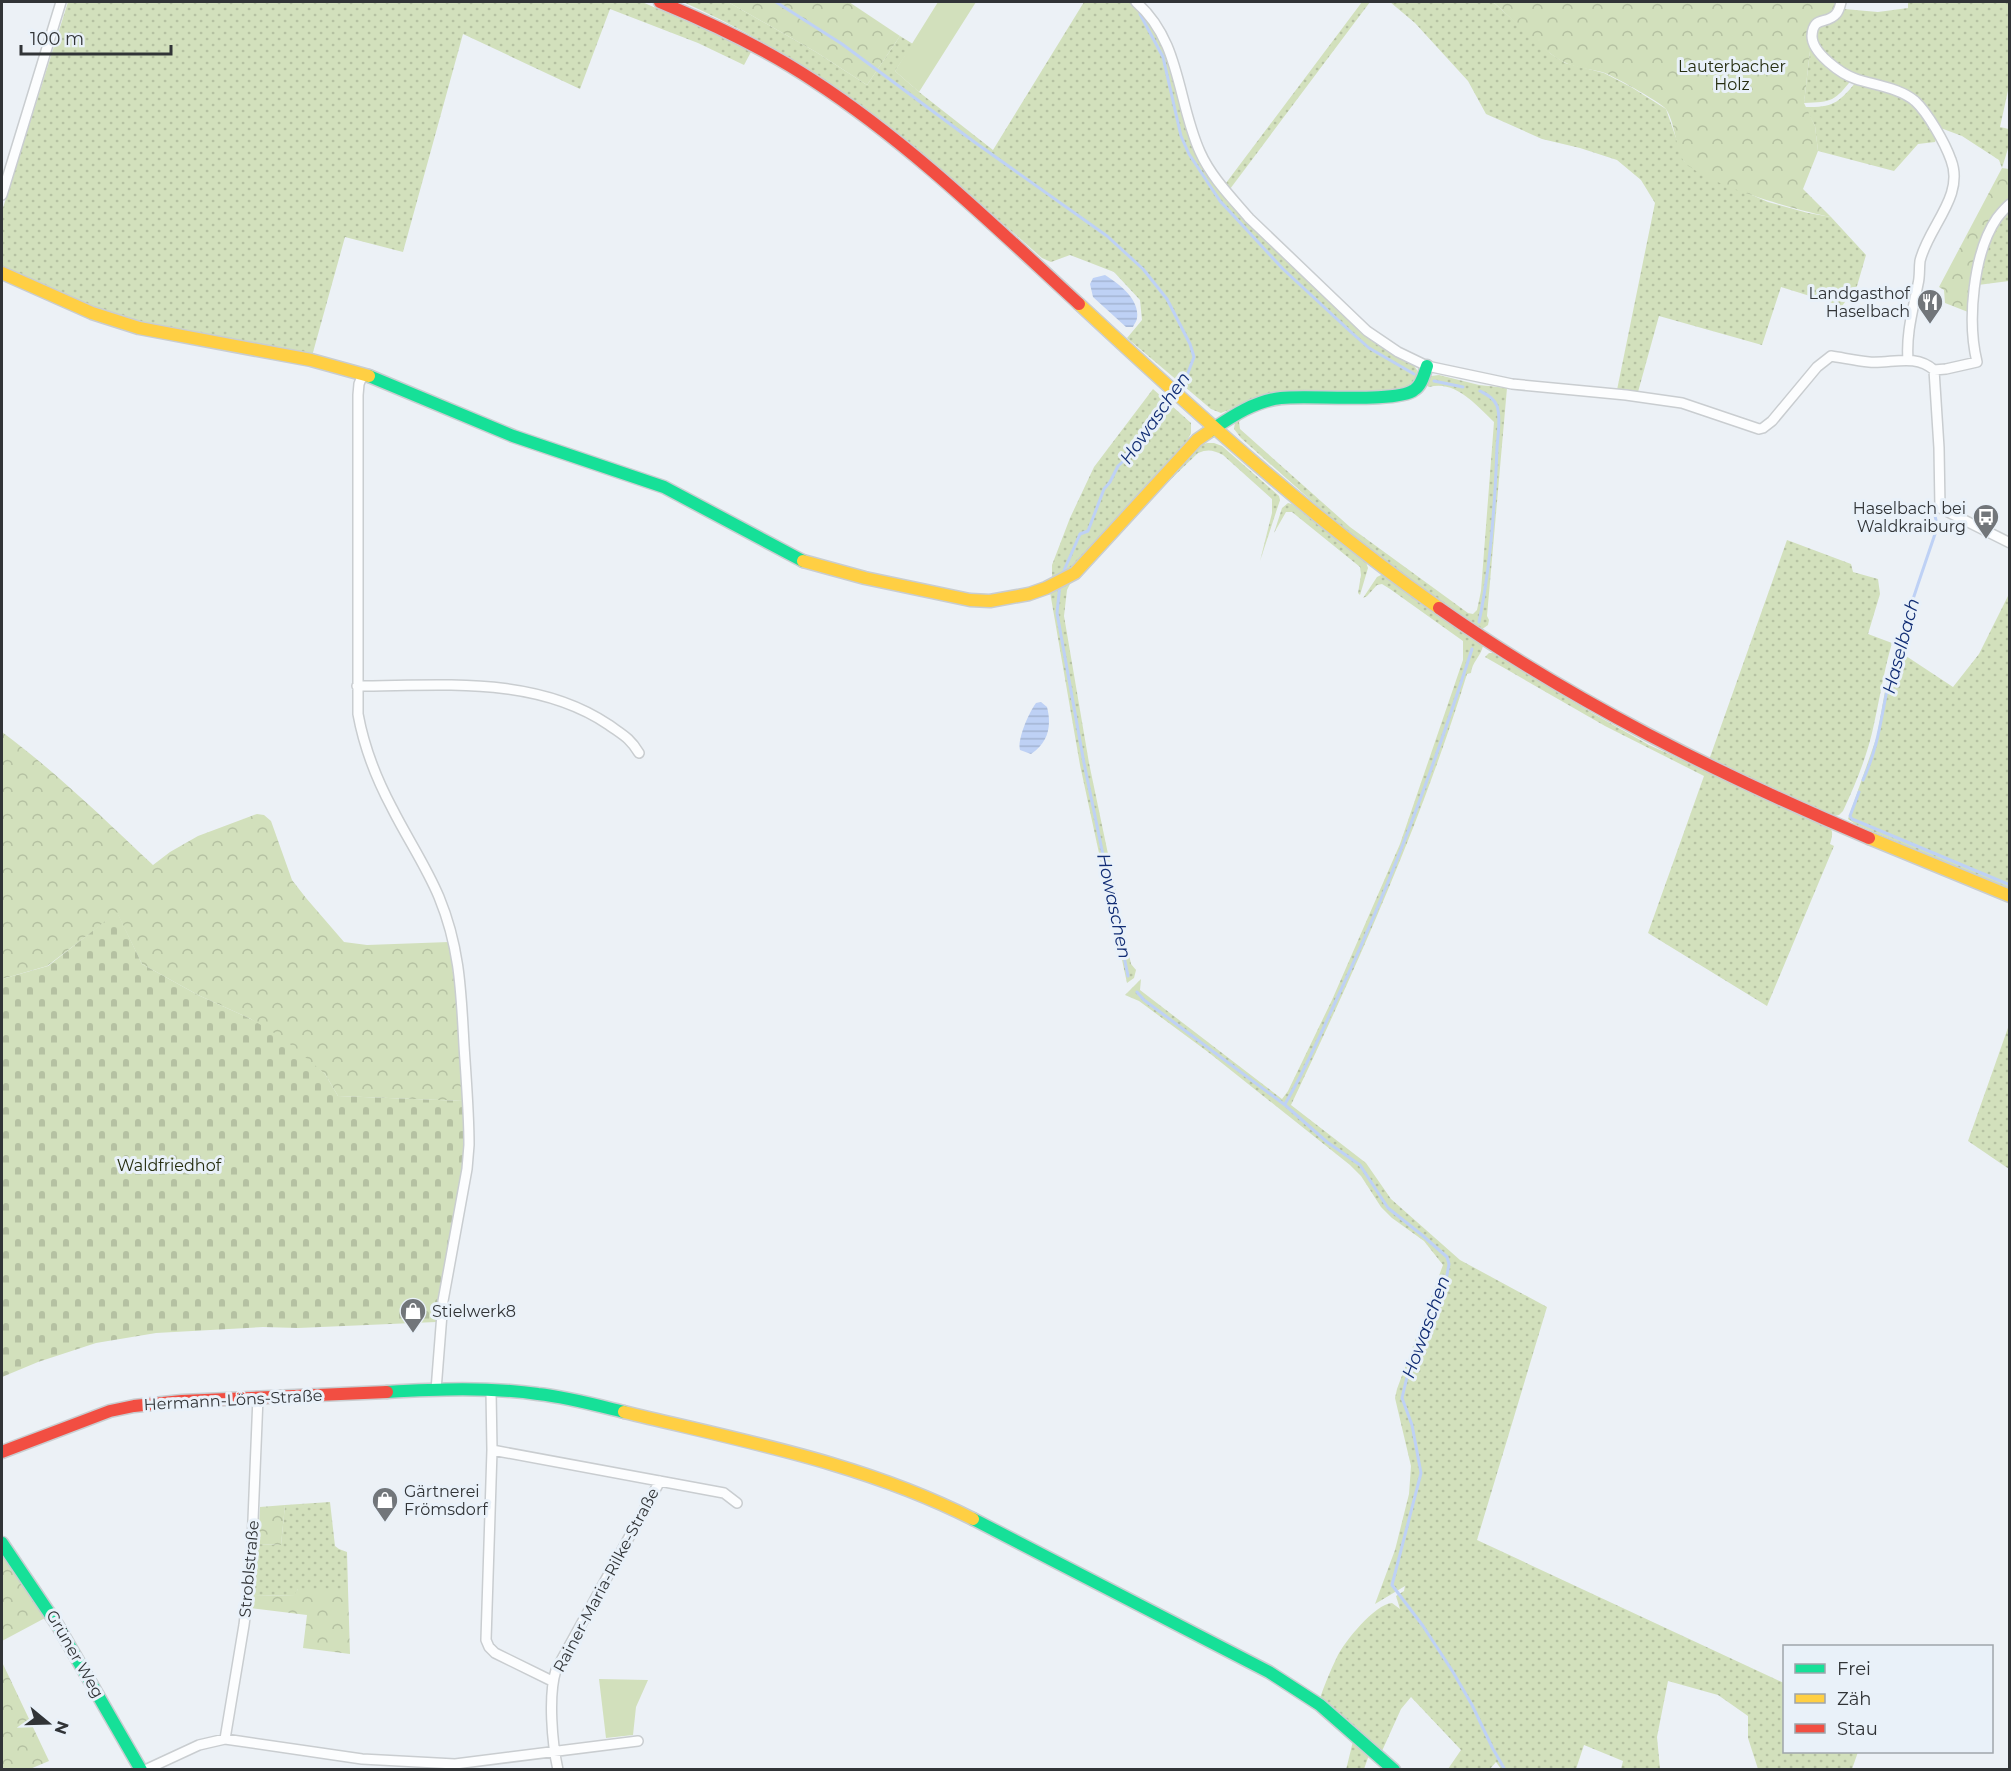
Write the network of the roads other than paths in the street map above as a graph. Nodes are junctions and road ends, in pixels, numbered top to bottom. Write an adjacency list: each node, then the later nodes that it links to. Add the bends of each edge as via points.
1 (61, 2): 5 (street)
2 (660, 2): 12 (street, via 761,49 859,112 980,213)
3 (1136, 2): 9 (street, via 1166,41 1201,154 1224,189 1367,331)
4 (1841, 2): 8 (street, via 1835,16 1815,25 1812,37 1822,57 1850,76 1916,102 1939,137 1954,171 1950,199 1933,228 1920,263 1906,341)
5 (2, 195)
6 (2010, 204): 10 (street, via 1990,231 1974,290 1973,341 1977,362)
7 (2, 273): 11 (street, via 92,313 139,328 311,360)
8 (1908, 360): 9 (street, via 1871,362 1831,356 1772,421 1759,429 1682,403 1512,384); 10 (street, via 1926,363)
9 (1427, 366): 12 (street, via 1420,384 1408,394 1280,398 1248,407)
10 (1934, 370): 13 (street, via 1940,508)
11 (363, 374): 12 (street, via 513,436 664,487 801,561 970,600 990,601 1029,594 1069,576 1092,556 1197,440); 14 (street, via 358,395)
12 (1215, 427): 16 (street, via 1287,492 1396,579 1491,645 1608,715 1840,826)
13 (2010, 543)
14 (357, 686): 15 (street, via 481,686 530,693 600,719 632,741); 17 (street, via 358,714 368,754 382,789 439,896 460,968 469,1145 443,1301)
15 (639, 753)
16 (2010, 896)
17 (436, 1390): 18 (street, Hermann-Löns-Straße); 19 (street, Hermann-Löns-Straße)
18 (491, 1390): 20 (street); 32 (street, Hermann-Löns-Straße, via 549,1396 774,1447 922,1495 1294,1686)
19 (258, 1397): 21 (street, Hermann-Löns-Straße, via 126,1407); 26 (street, Stroblstraße, via 251,1569)
20 (492, 1450): 22 (street); 25 (street, via 486,1640 495,1653)
21 (2, 1452)
22 (660, 1481): 23 (street, via 724,1493); 25 (street, Rainer-Maria-Rilke-Straße)
23 (737, 1503)
24 (2, 1544): 30 (street, Grüner Weg, via 62,1630)
25 (552, 1682): 28 (street, Rainer-Maria-Rilke-Straße)
26 (225, 1739): 29 (street, via 362,1759); 30 (street, via 200,1745)
27 (638, 1742): 28 (street)
28 (554, 1751): 29 (street); 31 (street, Rainer-Maria-Rilke-Straße)
29 (455, 1767)
30 (143, 1770)
31 (558, 1770)
32 (1394, 1770)

